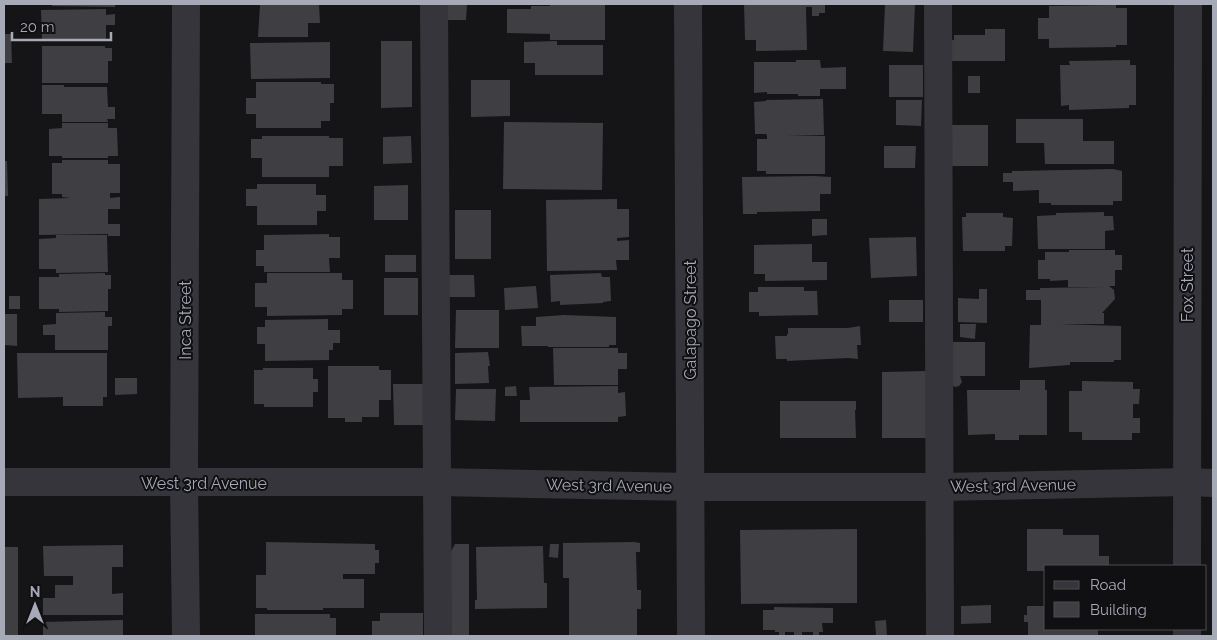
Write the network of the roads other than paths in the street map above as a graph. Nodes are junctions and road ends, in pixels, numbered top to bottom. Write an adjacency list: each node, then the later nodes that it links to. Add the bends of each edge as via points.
1 (186, 4): 9 (street, Inca Street)
2 (434, 4): 7 (street)
3 (688, 4): 11 (street, Galapago Street)
4 (938, 4): 12 (street)
5 (1188, 4): 8 (street, Fox Street)
6 (4, 482): 9 (street, West 3rd Avenue)
7 (438, 482): 9 (street, West 3rd Avenue); 11 (street, West 3rd Avenue); 15 (street)
8 (1186, 482): 10 (street, West 3rd Avenue); 12 (street, West 3rd Avenue); 13 (street, Fox Street)
9 (184, 483): 14 (street, Inca Street)
10 (1213, 483)
11 (691, 487): 12 (street, West 3rd Avenue); 16 (street, Galapago Street)
12 (940, 487): 17 (street)
13 (1187, 565)
14 (186, 636)
15 (438, 636)
16 (691, 636)
17 (940, 636)

